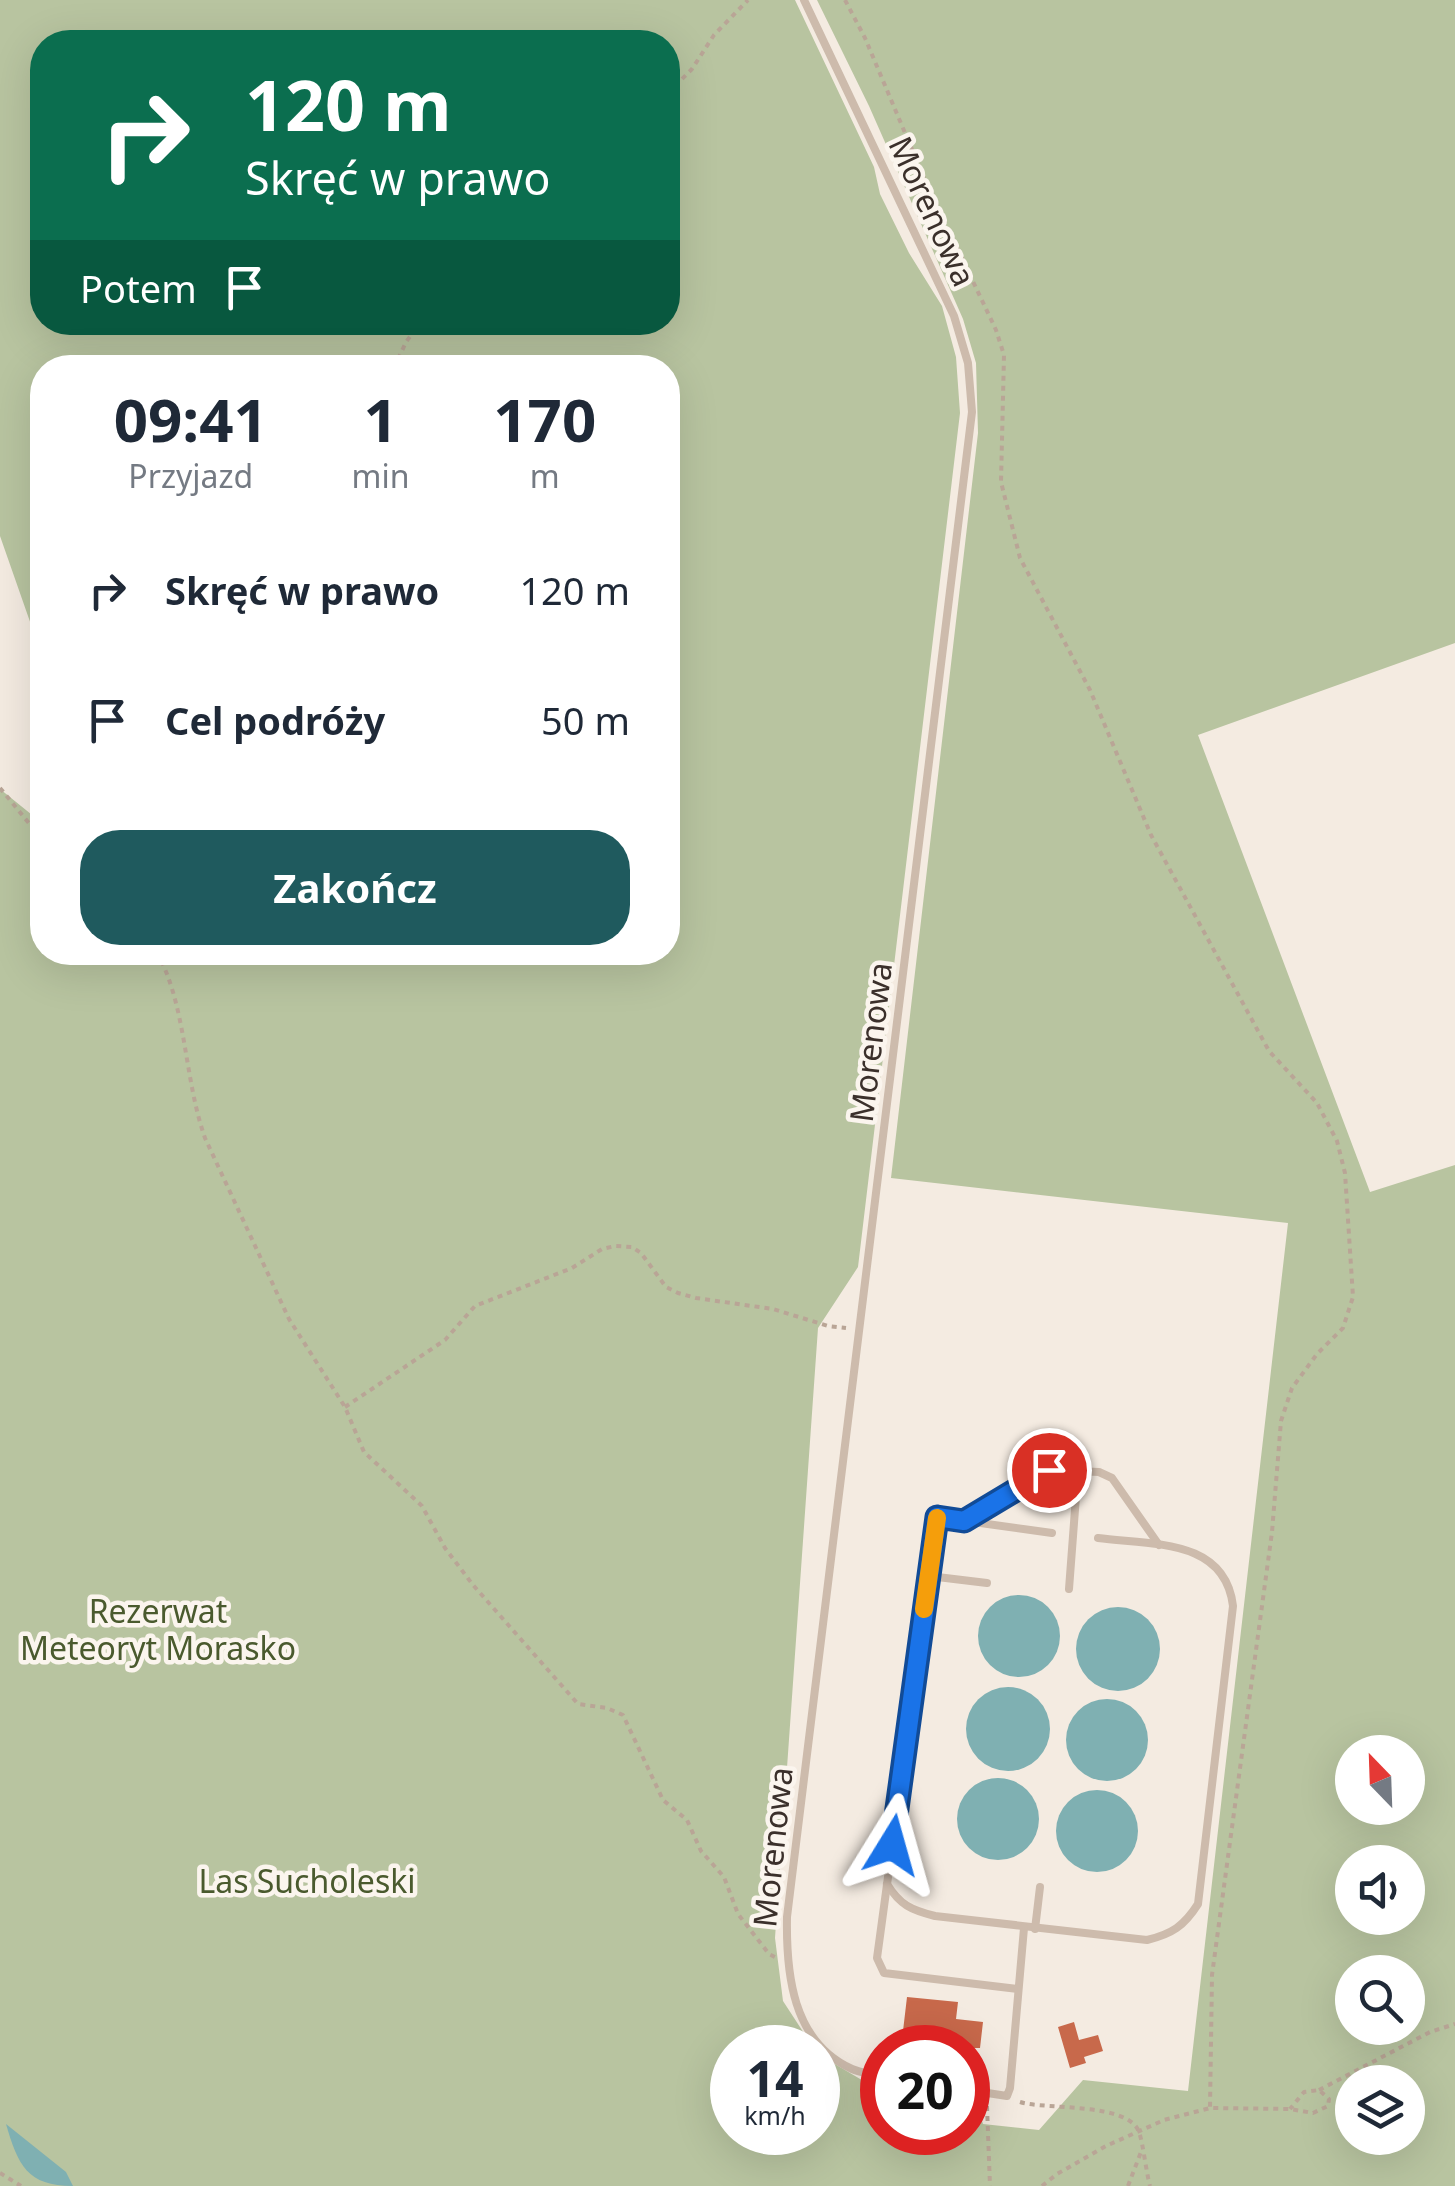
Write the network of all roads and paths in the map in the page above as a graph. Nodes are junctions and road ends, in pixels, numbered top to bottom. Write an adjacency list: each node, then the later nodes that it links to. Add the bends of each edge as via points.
1 (748, 0): 4 (path)
2 (804, 0): 8 (lane, Morenowa, via 954,316 968,363 972,412)
3 (845, 0): 29 (path, via 1004,355 1001,482 1020,558 1090,690 1151,835 1268,1050 1317,1103 1345,1173 1354,1297 1342,1328 1292,1388 1280,1421 1272,1532 1212,1975)
4 (680, 80)
5 (0, 788): 6 (path)
6 (30, 824)
7 (161, 965): 9 (path, via 205,1138 290,1319)
8 (861, 1327): 9 (path, via 828,1326 678,1293 632,1248 602,1248 572,1268 475,1306 446,1340); 22 (lane, Morenowa)
9 (345, 1407): 22 (path, via 364,1452 422,1506 473,1585 557,1681 578,1704 623,1716 663,1800 687,1820 700,1851 724,1877 738,1914 768,1954)
10 (1078, 1470): 11 (lane, via 1049,1470); 14 (lane, via 1112,1478); 17 (lane)
11 (964, 1521): 12 (lane); 15 (lane, via 937,1517)
12 (1052, 1533)
13 (1098, 1538): 14 (lane)
14 (1159, 1546): 21 (lane, via 1208,1559 1231,1588 1233,1606 1198,1904 1186,1922 1147,1940)
15 (929, 1576): 16 (lane); 18 (lane)
16 (988, 1583)
17 (1069, 1589)
18 (888, 1884): 20 (lane, via 912,1910); 23 (lane, via 878,1958 884,1973)
19 (1040, 1886): 21 (lane)
20 (1024, 1928): 21 (lane); 23 (lane)
21 (1035, 1928)
22 (786, 1961): 25 (lane, Morenowa, via 790,1989 818,2044)
23 (1018, 1989): 28 (lane)
24 (1455, 2024): 26 (path)
25 (860, 2070)
26 (1318, 2090): 30 (path, via 1304,2092); 30 (path, via 1328,2106 1313,2113)
27 (990, 2092): 28 (lane)
28 (1006, 2096): 31 (path, via 1128,2119)
29 (1210, 2108): 30 (path); 31 (path)
30 (1290, 2109)
31 (1139, 2130): 32 (path); 37 (path)
32 (1141, 2152): 38 (path); 39 (path)
33 (987, 2155): 36 (path)
34 (0, 2173): 35 (path)
35 (22, 2186)
36 (990, 2186)
37 (1042, 2186)
38 (1128, 2186)
39 (1150, 2186)

